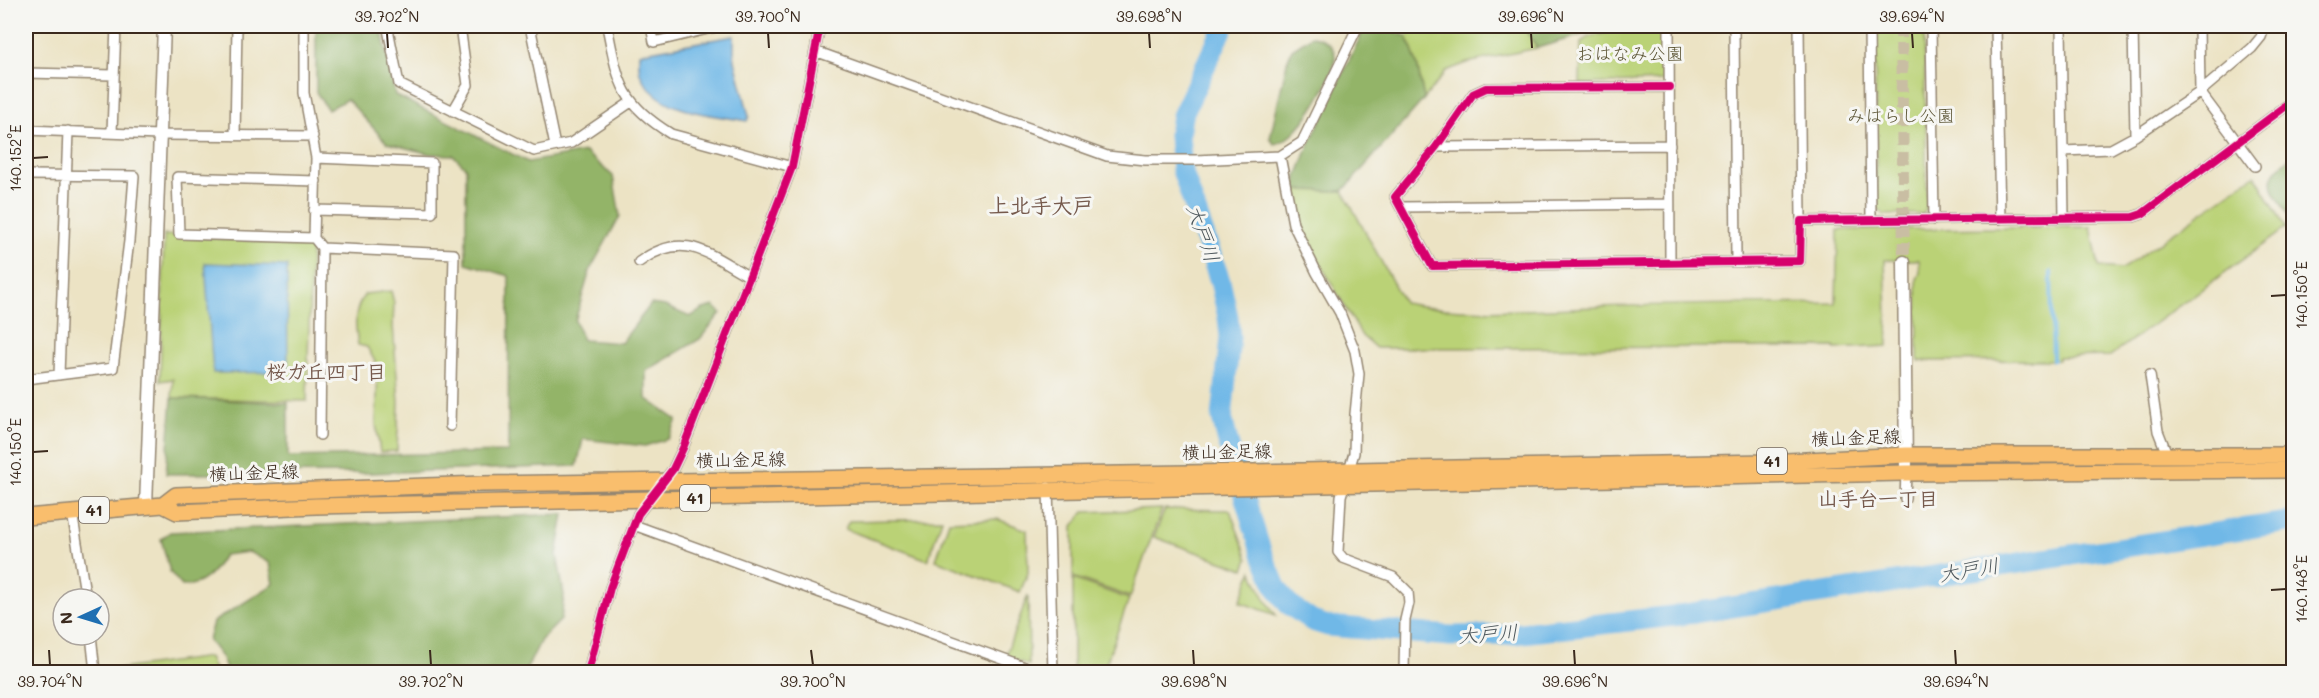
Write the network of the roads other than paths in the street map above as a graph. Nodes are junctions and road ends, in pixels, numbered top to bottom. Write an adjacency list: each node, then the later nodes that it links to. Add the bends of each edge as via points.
1 (116, 26): 25 (street)
2 (164, 26): 34 (street)
3 (237, 26): 35 (street)
4 (304, 26): 36 (street, via 304,93)
5 (392, 26): 30 (street, via 388,29 399,84)
6 (460, 26): 30 (street, via 468,85)
7 (530, 26): 40 (street)
8 (607, 26): 29 (street, via 615,64)
9 (651, 26): 10 (street, via 654,42)
10 (720, 26)
11 (820, 26): 23 (street)
12 (1358, 26): 43 (street, via 1302,142)
13 (1669, 26): 26 (street)
14 (1734, 26): 60 (street)
15 (1799, 26): 57 (street)
16 (1869, 26): 54 (street)
17 (1931, 26): 55 (street)
18 (1996, 26): 56 (street)
19 (2061, 26): 42 (street)
20 (2133, 26): 37 (street)
21 (2199, 26): 27 (street)
22 (2265, 26): 27 (street, via 2252,48)
23 (815, 51): 43 (street, via 1107,156 1196,160); 46 (street)
24 (26, 73): 25 (street)
25 (114, 75): 33 (street)
26 (1670, 87): 39 (street); 41 (street, via 1486,88 1473,94)
27 (2200, 92): 37 (street); 38 (street)
28 (2294, 100): 38 (street)
29 (631, 102): 40 (street, via 571,143); 46 (street, via 671,134)
30 (453, 111): 40 (street, via 534,151)
31 (26, 130): 32 (street)
32 (68, 131): 33 (street); 48 (street)
33 (112, 132): 34 (street)
34 (159, 135): 35 (street); 85 (street)
35 (235, 136): 36 (street)
36 (313, 136): 44 (street)
37 (2135, 136): 42 (street, via 2111,149)
38 (2239, 142): 45 (street); 53 (street, via 2133,217)
39 (1670, 145): 41 (street); 50 (street)
40 (555, 146)
41 (1436, 147): 51 (street, via 1395,197)
42 (2063, 151): 53 (street)
43 (1280, 156): 73 (street, via 1293,224 1340,313 1355,351 1359,374)
44 (316, 158): 49 (street); 52 (street, via 432,163 432,213)
45 (2255, 166)
46 (792, 167): 64 (street)
47 (26, 175): 48 (street)
48 (66, 176): 65 (street); 65 (street, via 134,176 134,196 113,368)
49 (316, 181): 52 (street); 58 (street, via 177,177 179,234)
50 (1669, 204): 51 (street); 62 (street)
51 (1402, 207): 62 (street, via 1432,266)
52 (314, 210): 58 (street)
53 (2064, 218): 56 (street)
54 (1871, 219): 55 (street); 57 (street)
55 (1934, 219): 56 (street)
56 (2000, 219)
57 (1801, 221): 60 (street, via 1800,261)
58 (314, 238): 59 (street)
59 (322, 248): 68 (street, via 454,254); 69 (street)
60 (1736, 261): 62 (street)
61 (639, 262): 64 (street, via 654,251 673,245 689,246)
62 (1670, 262)
63 (1904, 262): 71 (street)
64 (750, 278): 79 (street, via 683,448)
65 (59, 375): 67 (street)
66 (2150, 375): 70 (street, via 2158,431)
67 (26, 379)
68 (450, 426)
69 (321, 435)
70 (2166, 454): 71 (main road, 横山金足線 / 41); 72 (main road, 横山金足線 / 41)
71 (1906, 455): 73 (main road, 横山金足線 / 41, via 1766,462); 75 (street)
72 (2294, 455)
73 (1350, 469): 78 (main road, 横山金足線 / 41); 80 (street)
74 (2294, 470): 75 (main road, 横山金足線 / 41)
75 (1906, 473): 80 (main road, 横山金足線 / 41); 83 (street)
76 (1048, 475): 77 (main road, 横山金足線 / 41); 79 (main road, 横山金足線 / 41); 81 (street)
77 (1226, 479): 78 (main road, 横山金足線 / 41); 81 (main road, 横山金足線 / 41)
78 (1252, 479): 80 (main road, 横山金足線 / 41)
79 (664, 481): 82 (street); 84 (main road, 横山金足線 / 41, via 176,495)
80 (1345, 484): 95 (street, via 1338,552 1343,558 1393,577 1408,592)
81 (1048, 491): 82 (main road, 横山金足線 / 41); 94 (street)
82 (648, 499): 84 (main road, 横山金足線 / 41, via 177,512); 88 (street)
83 (1905, 499)
84 (163, 505): 85 (main road, 横山金足線 / 41)
85 (146, 506): 86 (main road, 横山金足線 / 41)
86 (72, 512): 87 (main road, 横山金足線 / 41); 89 (street)
87 (26, 517)
88 (633, 525): 92 (street, via 610,588); 93 (street)
89 (84, 587)
90 (92, 647): 91 (street)
91 (95, 672)
92 (588, 672)
93 (1038, 672)
94 (1053, 672)
95 (1404, 672)

